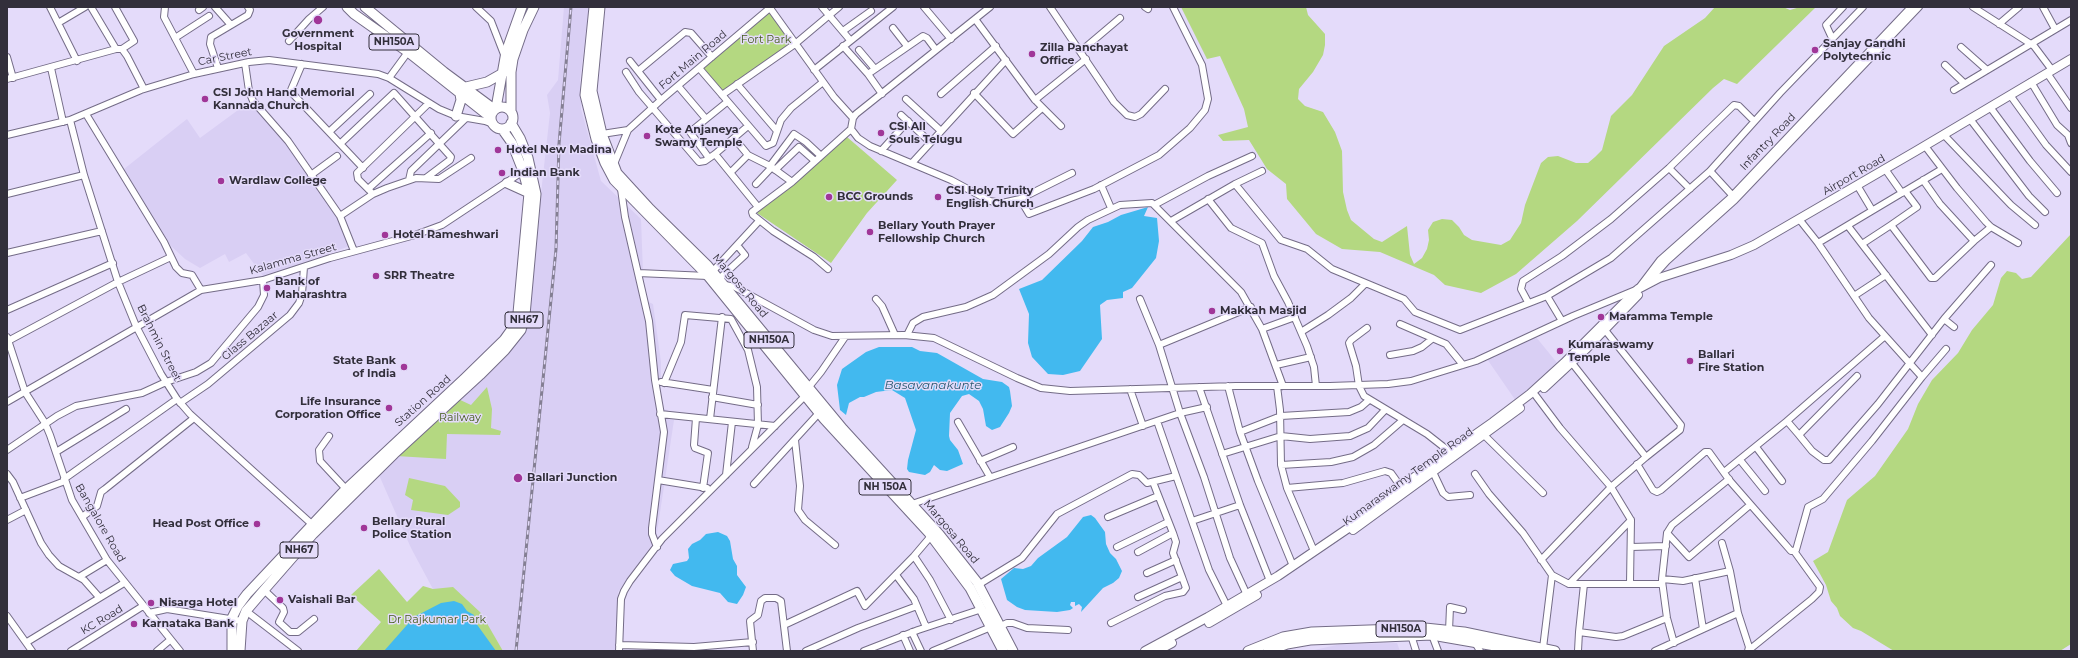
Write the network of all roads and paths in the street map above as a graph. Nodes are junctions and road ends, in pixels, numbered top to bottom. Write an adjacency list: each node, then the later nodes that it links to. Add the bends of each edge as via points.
1 (50, 7): 37 (street)
2 (85, 7): 37 (street)
3 (91, 7): 54 (street)
4 (115, 7): 54 (street, via 134,41)
5 (165, 7): 43 (street, via 164,17)
6 (215, 7): 39 (street)
7 (248, 7): 39 (street, via 248,15)
8 (324, 7): 47 (street)
9 (347, 7): 58 (highway, NH150A)
10 (365, 7): 93 (highway, NH150A, via 444,72)
11 (476, 7): 59 (street, via 491,22)
12 (522, 7): 59 (highway)
13 (534, 7): 110 (highway, NH67, via 513,60)
14 (594, 7): 151 (highway, via 585,95 596,139)
15 (600, 7): 133 (highway, Margosa Road / NH150A, via 592,91)
16 (822, 7): 33 (street)
17 (839, 7): 33 (street)
18 (893, 7): 46 (street)
19 (924, 7): 45 (street)
20 (990, 7): 35 (street)
21 (1050, 7): 57 (street)
22 (1173, 7): 172 (street, via 1202,65 1208,105 1201,116 1164,152)
23 (1843, 7): 44 (street, via 1826,25)
24 (1864, 7): 44 (street)
25 (1911, 7): 182 (street, Infantry Road)
26 (1919, 7): 218 (street, Infantry Road, via 1740,194)
27 (2019, 7): 38 (street)
28 (2043, 7): 41 (street)
29 (771, 8): 48 (street); 61 (street, Fort Main Road)
30 (1977, 8): 38 (street)
31 (872, 11): 42 (street)
32 (209, 16): 43 (street)
33 (829, 16): 42 (street); 48 (street)
34 (1120, 18): 57 (street)
35 (975, 19): 45 (street); 52 (street)
36 (2071, 20): 41 (street)
37 (58, 23): 64 (street)
38 (1999, 24): 49 (street)
39 (231, 25): 71 (street, via 213,35 210,40)
40 (893, 28): 51 (street)
41 (2055, 29): 49 (street)
42 (843, 31): 46 (street)
43 (175, 38): 80 (street)
44 (1832, 38): 122 (street)
45 (951, 39): 56 (street)
46 (850, 40): 50 (street)
47 (289, 41)
48 (795, 44): 74 (street); 87 (street)
49 (2031, 45): 75 (street); 77 (street)
50 (843, 46): 74 (street); 81 (street)
51 (907, 46): 56 (street, via 925,36); 73 (street)
52 (996, 46): 63 (street); 98 (street)
53 (1961, 47): 75 (street)
54 (119, 49): 64 (street); 90 (street, via 127,56)
55 (859, 50): 73 (street)
56 (936, 50): 97 (street)
57 (1081, 51): 62 (street)
58 (408, 52): 83 (street); 93 (highway, NH150A)
59 (506, 56): 78 (highway)
60 (7, 57): 82 (street)
61 (712, 58): 72 (street, Fort Main Road); 76 (street, via 691,33 685,32)
62 (1086, 59): 91 (street, via 1114,102 1130,117 1141,114); 103 (street)
63 (1006, 60): 95 (street); 103 (street)
64 (77, 61): 70 (street)
65 (630, 61): 76 (street)
66 (245, 62): 68 (street, Car Street, via 269,60); 71 (street, Car Street); 164 (street, via 253,101 288,142)
67 (2070, 63): 77 (main road, Airport Road)
68 (302, 64): 83 (street, Car Street, via 368,72); 131 (street, via 292,93)
69 (1945, 65): 86 (street)
70 (51, 68): 82 (street); 120 (street, Brahmin Street)
71 (218, 68): 80 (street, Car Street)
72 (699, 68): 89 (street, Fort Main Road); 99 (street)
73 (875, 69): 81 (street)
74 (814, 70): 84 (street)
75 (1986, 70): 86 (street)
76 (638, 71): 102 (street)
77 (2049, 71): 85 (main road, Airport Road); 109 (street)
78 (503, 72): 93 (highway, via 487,82); 112 (highway)
79 (626, 72): 107 (street)
80 (194, 74): 90 (street, Car Street)
81 (868, 74): 97 (street)
82 (10, 78)
83 (389, 78): 88 (street, Car Street)
84 (823, 82): 117 (street); 129 (street, via 792,108 781,120)
85 (2031, 82): 100 (main road, Airport Road); 140 (street)
86 (1964, 83): 92 (street)
87 (737, 84): 99 (street); 129 (street)
88 (402, 85): 94 (street); 105 (street, Car Street)
89 (678, 86): 102 (street, Fort Main Road); 118 (street)
90 (144, 89): 111 (street, Car Street)
91 (1165, 89)
92 (1954, 90)
93 (463, 91): 112 (highway, NH150A); 112 (highway, NH150A, via 476,95); 114 (highway)
94 (394, 93): 115 (street); 138 (street)
95 (974, 93): 108 (street, via 1013,134); 130 (street)
96 (370, 94): 131 (street)
97 (882, 94): 117 (street)
98 (941, 94)
99 (722, 95): 104 (street)
100 (2010, 95): 106 (main road, Airport Road); 161 (street, via 2046,145)
101 (906, 99): 130 (street)
102 (660, 100): 107 (street, Fort Main Road)
103 (1035, 100): 108 (street)
104 (727, 102): 118 (street); 124 (street)
105 (429, 103): 114 (street, Car Street); 115 (street)
106 (1990, 107): 119 (main road, Airport Road); 179 (street)
107 (653, 108): 128 (street, Fort Main Road); 144 (street, via 696,161 702,162)
108 (1042, 108): 125 (street)
109 (2071, 108)
110 (511, 111): 112 (highway, via 504,107); 123 (highway, NH67)
111 (86, 114): 120 (street, Car Street); 206 (street)
112 (493, 114): 116 (street, Car Street, via 485,121); 126 (highway, NH67)
113 (901, 115): 121 (street)
114 (456, 116): 116 (street, Car Street)
115 (417, 117): 132 (street); 152 (street)
116 (466, 118): 139 (street)
117 (853, 118): 127 (street)
118 (706, 119): 144 (street, via 690,132)
119 (1970, 119): 135 (main road, Airport Road); 189 (street, via 2015,178)
120 (67, 121): 134 (street, Car Street); 163 (street, Brahmin Street)
121 (908, 121): 137 (street); 142 (street)
122 (1754, 121): 155 (street, via 1739,106 1734,105); 159 (street)
123 (511, 123): 126 (highway); 153 (highway, Station Road / NH67, via 523,144)
124 (748, 126): 129 (street, via 766,146 773,143); 136 (street)
125 (1061, 126)
126 (502, 129): 153 (highway, Station Road / NH67)
127 (851, 129): 142 (street, via 862,142); 146 (street)
128 (628, 130): 133 (street); 151 (street, Fort Main Road)
129 (777, 131)
130 (941, 131): 137 (street)
131 (330, 132): 138 (street)
132 (431, 133): 139 (street); 174 (street)
133 (602, 134): 151 (highway, Margosa Road / NH150A)
134 (7, 135)
135 (1944, 135): 141 (main road, Airport Road); 195 (street, via 2011,205)
136 (734, 138): 144 (street); 145 (street)
137 (930, 142): 150 (street)
138 (341, 143): 152 (street)
139 (441, 143): 165 (street, via 451,158); 166 (street, via 411,171)
140 (2071, 143)
141 (1925, 146): 156 (street); 157 (main road, Airport Road)
142 (881, 151): 150 (street)
143 (337, 156): 164 (street)
144 (712, 156): 160 (street)
145 (748, 156): 154 (street); 160 (street)
146 (821, 156): 149 (street); 154 (street, via 794,134)
147 (1252, 156): 185 (street)
148 (471, 158): 165 (street, via 439,179)
149 (815, 161): 154 (street, via 799,147); 168 (street)
150 (912, 163): 183 (street, via 990,201 1002,203)
151 (611, 166): 175 (highway, Margosa Road, via 614,180); 212 (highway, Margosa Road / NH150A)
152 (363, 168): 174 (street, via 356,177)
153 (527, 168): 169 (street, Kalamma Street); 178 (highway, Station Road / NH67); 238 (highway, Station Road / NH67, via 536,194 524,322)
154 (772, 168): 168 (street); 170 (street)
155 (1669, 168): 176 (street); 224 (street, via 1611,219 1562,256 1523,281 1521,289)
156 (1942, 168): 167 (street); 197 (street)
157 (1886, 169): 173 (main road, Airport Road); 177 (street)
158 (1262, 171): 171 (street)
159 (1710, 171): 176 (street); 182 (street)
160 (731, 172): 186 (street)
161 (2071, 172)
162 (1072, 173): 183 (street)
163 (84, 175): 180 (street); 198 (street, Brahmin Street)
164 (311, 175): 190 (street)
165 (426, 178): 166 (street)
166 (409, 180): 181 (street)
167 (1923, 180): 177 (street); 199 (street, via 1940,204)
168 (792, 182): 186 (street)
169 (507, 183): 178 (highway); 204 (street, Kalamma Street, via 442,225)
170 (756, 184)
171 (1235, 184): 184 (street); 216 (street, via 1281,240 1307,249 1332,269)
172 (1101, 185): 183 (street, via 1029,214); 187 (street)
173 (1857, 185): 188 (street); 191 (main road, Airport Road)
174 (368, 189): 181 (street)
175 (621, 189): 211 (street); 212 (highway, Margosa Road)
176 (1690, 189): 220 (street, via 1611,258)
177 (1903, 192): 188 (street); 194 (street, via 1917,207)
178 (529, 193): 238 (highway, Station Road / NH67)
179 (2057, 193)
180 (7, 194)
181 (373, 194): 190 (street)
182 (1732, 195): 218 (street, Infantry Road, via 1660,260)
183 (1020, 199)
184 (1208, 199): 193 (street); 228 (street, via 1232,228 1262,243 1274,276)
185 (1156, 204): 187 (street, via 1140,203); 193 (street)
186 (758, 207): 192 (street, via 752,214)
187 (1111, 208): 240 (street, via 1078,227 1049,254 993,295 966,307 917,320)
188 (1872, 210): 196 (street)
189 (2045, 212)
190 (340, 216): 204 (street)
191 (1799, 219): 200 (street); 218 (main road, Airport Road, via 1731,255 1659,278)
192 (759, 221): 203 (street); 210 (street)
193 (1171, 221): 225 (street, via 1241,292)
194 (1891, 225): 199 (street, via 1931,278 1935,278); 202 (street)
195 (2035, 225)
196 (1848, 226): 200 (street); 202 (street)
197 (1991, 227): 199 (street); 201 (street)
198 (102, 230): 205 (street); 207 (street, Brahmin Street)
199 (1974, 241)
200 (1818, 243): 221 (street)
201 (2018, 243)
202 (1862, 244): 213 (street)
203 (737, 245): 212 (street); 217 (street, via 745,255)
204 (354, 251): 209 (street, Kalamma Street)
205 (7, 253)
206 (172, 257): 215 (street); 219 (street, via 178,270 192,275)
207 (113, 263): 215 (street, Brahmin Street); 226 (street)
208 (1991, 265): 229 (street)
209 (304, 267): 214 (street, Kalamma Street); 272 (street, Glass Bazaar, via 302,294 290,316 217,377)
210 (828, 269)
211 (638, 273): 212 (street); 256 (street, via 652,342)
212 (710, 274): 217 (highway, Margosa Road / NH150A)
213 (1886, 275): 221 (street); 241 (street)
214 (264, 280): 219 (street, Kalamma Street); 257 (street, via 262,301 216,358 196,372)
215 (118, 282): 232 (street, Brahmin Street); 244 (street)
216 (1365, 284): 224 (street, via 1404,299 1415,312 1460,330); 237 (street, via 1328,315)
217 (721, 285): 243 (street, via 735,287 814,330); 267 (highway, Margosa Road / NH150A)
218 (1643, 286): 230 (street); 236 (main road, Kumaraswamy Temple Road); 306 (main road, Kumaraswamy Temple Road, via 1530,394)
219 (201, 290): 232 (street, Kalamma Street)
220 (1547, 296): 224 (street); 230 (street)
221 (1854, 296): 242 (street)
222 (876, 298): 239 (street)
223 (1140, 298): 246 (street)
224 (1528, 302)
225 (1250, 307): 235 (street); 246 (street)
226 (7, 310)
227 (722, 317): 258 (street, via 685,315 681,342); 266 (street); 274 (street, via 734,322 748,350 757,387)
228 (1295, 317): 235 (street); 237 (street)
229 (1944, 319): 233 (street); 241 (street)
230 (1562, 321): 253 (street)
231 (1400, 324): 245 (street)
232 (136, 326): 257 (street, Brahmin Street); 268 (street, Kalamma Street)
233 (1954, 327)
234 (1367, 328): 262 (street, via 1349,343)
235 (1262, 329): 252 (street)
236 (1605, 330): 250 (main road, Kumaraswamy Temple Road); 308 (street, via 1680,424 1680,430)
237 (1301, 332): 249 (street)
238 (514, 334): 330 (highway, Station Road / NH67); 348 (highway, Station Road / NH67, via 480,375)
239 (895, 335): 240 (street); 243 (street)
240 (907, 335): 265 (street, via 934,338 1041,388 1070,391)
241 (1932, 335): 251 (street)
242 (1885, 336): 251 (street); 287 (street)
243 (845, 337): 267 (street)
244 (8, 339): 268 (street, Bangalore Road)
245 (1432, 339): 248 (street, via 1413,351); 253 (street, via 1446,344)
246 (1159, 344): 263 (street)
247 (1946, 349): 255 (street)
248 (1390, 355)
249 (1311, 357): 252 (street); 261 (street)
250 (1572, 363): 269 (main road, Kumaraswamy Temple Road); 308 (street)
251 (1909, 363): 255 (street); 296 (street, via 1878,404 1829,460 1824,460 1812,451)
252 (1276, 365): 260 (street)
253 (1463, 365): 262 (street, via 1411,381)
254 (1857, 376): 296 (street)
255 (1922, 377): 360 (street, via 1823,499 1808,507 1798,548)
256 (655, 380): 258 (street); 280 (street)
257 (166, 382): 272 (street, Brahmin Street); 290 (street, via 142,393 76,406)
258 (664, 383): 266 (street)
259 (1228, 386): 260 (street); 264 (street); 294 (street)
260 (1280, 386): 261 (street); 281 (street)
261 (1316, 386): 262 (street)
262 (1359, 386): 271 (street)
263 (1172, 387): 264 (street); 265 (street); 279 (street)
264 (1199, 387): 275 (street)
265 (1130, 389): 293 (street)
266 (713, 390): 270 (street)
267 (808, 391): 278 (highway, Margosa Road / NH 150A); 292 (street); 337 (highway, Margosa Road / NH150A)
268 (25, 392): 273 (street, Kalamma Street); 290 (street, Bangalore Road)
269 (1536, 396): 295 (main road, Kumaraswamy Temple Road); 327 (street)
270 (712, 397): 274 (street); 284 (street)
271 (1369, 400): 277 (street); 281 (street, via 1349,412)
272 (178, 401): 282 (street, Brahmin Street); 321 (street, Glass Bazaar)
273 (7, 402)
274 (758, 404): 291 (street)
275 (1206, 407): 279 (street); 307 (street)
276 (126, 409): 305 (street)
277 (1385, 410): 285 (street); 298 (street, via 1368,428 1350,436 1310,439)
278 (819, 413): 299 (street); 351 (highway, Margosa Road / NH 150A)
279 (1180, 413): 286 (street); 341 (street)
280 (660, 414): 283 (street); 322 (street, via 664,432)
281 (1280, 416): 294 (street); 298 (street)
282 (194, 418): 342 (street, via 105,488 101,492 98,506); 348 (street, Brahmin Street)
283 (696, 418): 284 (street); 328 (street, via 695,448 708,452)
284 (710, 419): 288 (street)
285 (1403, 420): 306 (street); 311 (street, via 1374,445 1354,457 1330,462)
286 (1157, 421): 293 (street); 318 (street)
287 (1787, 421): 296 (street); 302 (street)
288 (732, 422): 291 (street); 317 (street)
289 (958, 422): 310 (street)
290 (45, 424): 304 (street); 305 (street, Bangalore Road)
291 (758, 425): 292 (street); 303 (street)
292 (775, 426): 303 (street)
293 (1143, 426): 319 (street)
294 (1240, 432): 300 (street)
295 (1484, 435): 313 (main road, Kumaraswamy Temple Road); 333 (street)
296 (1799, 435)
297 (329, 436): 330 (street, via 319,450 320,461)
298 (1281, 436): 300 (street); 311 (street)
299 (795, 440): 325 (street); 353 (street, via 800,486 798,510 805,520)
300 (1245, 446): 307 (street); 365 (street)
301 (1013, 447): 310 (street)
302 (1756, 447): 309 (street); 323 (street)
303 (752, 449): 317 (street)
304 (7, 450)
305 (56, 452): 321 (street, Bangalore Road)
306 (1450, 452): 326 (main road, Kumaraswamy Temple Road)
307 (1222, 454): 338 (street)
308 (1646, 457): 312 (street)
309 (1740, 460): 314 (street); 332 (street)
310 (980, 461): 319 (street)
311 (1281, 464): 329 (street)
312 (1637, 464): 314 (street, via 1653,490 1657,492 1705,452 1711,454); 327 (street)
313 (1433, 472): 334 (street, via 1443,493 1448,497); 437 (main road, Kumaraswamy Temple Road, via 1282,580 1228,613)
314 (1724, 472): 320 (street)
315 (7, 474): 336 (street)
316 (1475, 474): 364 (street, via 1523,533)
317 (726, 475): 331 (street)
318 (1176, 476): 324 (street); 346 (street)
319 (990, 477): 337 (street)
320 (1729, 479): 339 (street); 350 (street, via 1672,525)
321 (64, 480): 336 (street, Glass Bazaar); 342 (street, Bangalore Road)
322 (658, 480): 328 (street); 356 (street, via 652,534)
323 (1782, 481)
324 (1153, 482): 335 (street); 379 (street, via 1148,483 1139,475 1132,474 1057,514 1022,558)
325 (754, 484)
326 (1401, 487): 329 (street, via 1391,473 1385,471 1343,483); 358 (main road, Kumaraswamy Temple Road)
327 (1611, 487): 345 (street); 364 (street)
328 (703, 488): 331 (street)
329 (1286, 488): 358 (street)
330 (346, 489): 348 (highway, Station Road / NH67)
331 (712, 489): 356 (street)
332 (1765, 491)
333 (1543, 493)
334 (1470, 495)
335 (1158, 496): 343 (street); 347 (street)
336 (20, 498): 340 (street)
337 (912, 504): 379 (highway, Margosa Road / NH150A)
338 (1240, 505): 341 (street); 373 (street)
339 (1750, 505): 350 (street, via 1689,557); 360 (street)
340 (26, 510): 344 (street); 370 (street, via 49,555 59,566)
341 (1215, 513): 346 (street); 381 (street)
342 (82, 517): 362 (street, Bangalore Road)
343 (1108, 517)
344 (7, 520)
345 (1631, 520): 357 (street); 377 (street)
346 (1192, 521): 386 (street, via 1209,570)
347 (1168, 522): 349 (street); 354 (street)
348 (315, 527): 380 (highway, NH67); 393 (highway, Station Road / NH67, via 247,594)
349 (1173, 533): 359 (street); 363 (street)
350 (1667, 533): 355 (street)
351 (931, 536): 361 (street); 387 (highway, Margosa Road / NH 150A, via 970,588)
352 (1722, 543): 366 (street)
353 (835, 545)
354 (1117, 546)
355 (1666, 546): 357 (street); 374 (street)
356 (657, 547): 416 (street, via 624,591 621,599)
357 (1631, 547): 376 (street)
358 (1314, 551): 365 (main road, Kumaraswamy Temple Road)
359 (1138, 552)
360 (1794, 552): 419 (street, via 1820,587 1819,592)
361 (914, 556): 368 (street); 396 (street)
362 (107, 560): 370 (street); 375 (street, Bangalore Road)
363 (1176, 560): 367 (street); 371 (street)
364 (1541, 560): 369 (street)
365 (1293, 566): 373 (main road, Kumaraswamy Temple Road)
366 (1730, 571): 372 (street); 391 (street)
367 (1147, 573)
368 (896, 575): 385 (street); 399 (street, via 865,606 856,591)
369 (1552, 575): 377 (street); 418 (street)
370 (79, 577): 382 (street)
371 (1182, 577): 383 (street); 398 (street, via 1185,590 1165,596)
372 (1696, 578): 374 (street); 403 (street)
373 (1270, 581): 381 (main road, Kumaraswamy Temple Road)
374 (1662, 581): 376 (street); 394 (street)
375 (124, 583): 382 (street); 384 (street, Bangalore Road)
376 (1630, 583): 378 (street)
377 (1569, 584): 378 (street)
378 (1584, 584): 407 (street)
379 (978, 585): 400 (highway, Margosa Road / NH150A)
380 (264, 590): 389 (highway, NH67); 395 (street, via 283,608 284,612 279,622 290,632 298,632)
381 (1246, 595): 386 (main road, Kumaraswamy Temple Road)
382 (99, 597): 413 (street)
383 (1138, 597)
384 (143, 606): 390 (street, Bangalore Road); 421 (street, KC Road)
385 (917, 606): 401 (street); 429 (street)
386 (1227, 606): 436 (main road, Kumaraswamy Temple Road)
387 (982, 609): 396 (street); 402 (highway, Margosa Road / NH 150A)
388 (1463, 610): 405 (street, via 1450,607)
389 (246, 612): 397 (highway, NH67); 426 (street)
390 (149, 613): 393 (street, via 167,609); 411 (street, Bangalore Road)
391 (1738, 613): 403 (street); 419 (street)
392 (7, 616): 413 (street)
393 (232, 618): 397 (street); 424 (highway, Station Road / NH67)
394 (1666, 618): 407 (street, via 1623,636); 415 (street)
395 (314, 619)
396 (951, 620): 401 (street)
397 (242, 621): 425 (highway, NH67)
398 (1111, 623)
399 (784, 625): 414 (street, via 780,599 763,599 758,615 750,621); 428 (street)
400 (1001, 626): 404 (street, via 1013,623 1027,628); 435 (highway, Margosa Road / NH150A)
401 (926, 627): 406 (street)
402 (991, 627): 433 (street); 434 (highway, Margosa Road / NH 150A)
403 (1703, 629): 415 (street)
404 (1068, 630)
405 (1449, 631): 418 (highway, NH150A); 438 (highway, NH150A, via 1425,628 1312,632 1283,637)
406 (912, 632): 408 (street); 432 (street)
407 (1579, 632): 445 (street)
408 (903, 635): 430 (street); 431 (street)
409 (1432, 635): 410 (highway, NH150A); 412 (highway, NH150A); 441 (street)
410 (1410, 636): 439 (highway, NH150A, via 1310,640); 440 (street)
411 (170, 640): 422 (street); 423 (street, Bangalore Road)
412 (1474, 641): 417 (highway, NH150A); 442 (street)
413 (26, 642): 420 (street)
414 (753, 642): 416 (street, via 694,647); 427 (street)
415 (1674, 643): 446 (street)
416 (619, 648)
417 (1496, 648): 443 (highway, NH150A)
418 (1543, 648): 444 (highway, NH150A)
419 (1748, 650)
420 (32, 651)
421 (71, 651)
422 (157, 651)
423 (180, 651)
424 (232, 651)
425 (240, 651)
426 (298, 651)
427 (753, 651)
428 (787, 651)
429 (806, 651)
430 (864, 651)
431 (910, 651)
432 (921, 651)
433 (933, 651)
434 (1003, 651)
435 (1013, 651)
436 (1145, 651)
437 (1157, 651)
438 (1248, 651)
439 (1268, 651)
440 (1416, 651)
441 (1438, 651)
442 (1480, 651)
443 (1524, 651)
444 (1556, 651)
445 (1578, 651)
446 (1655, 651)

